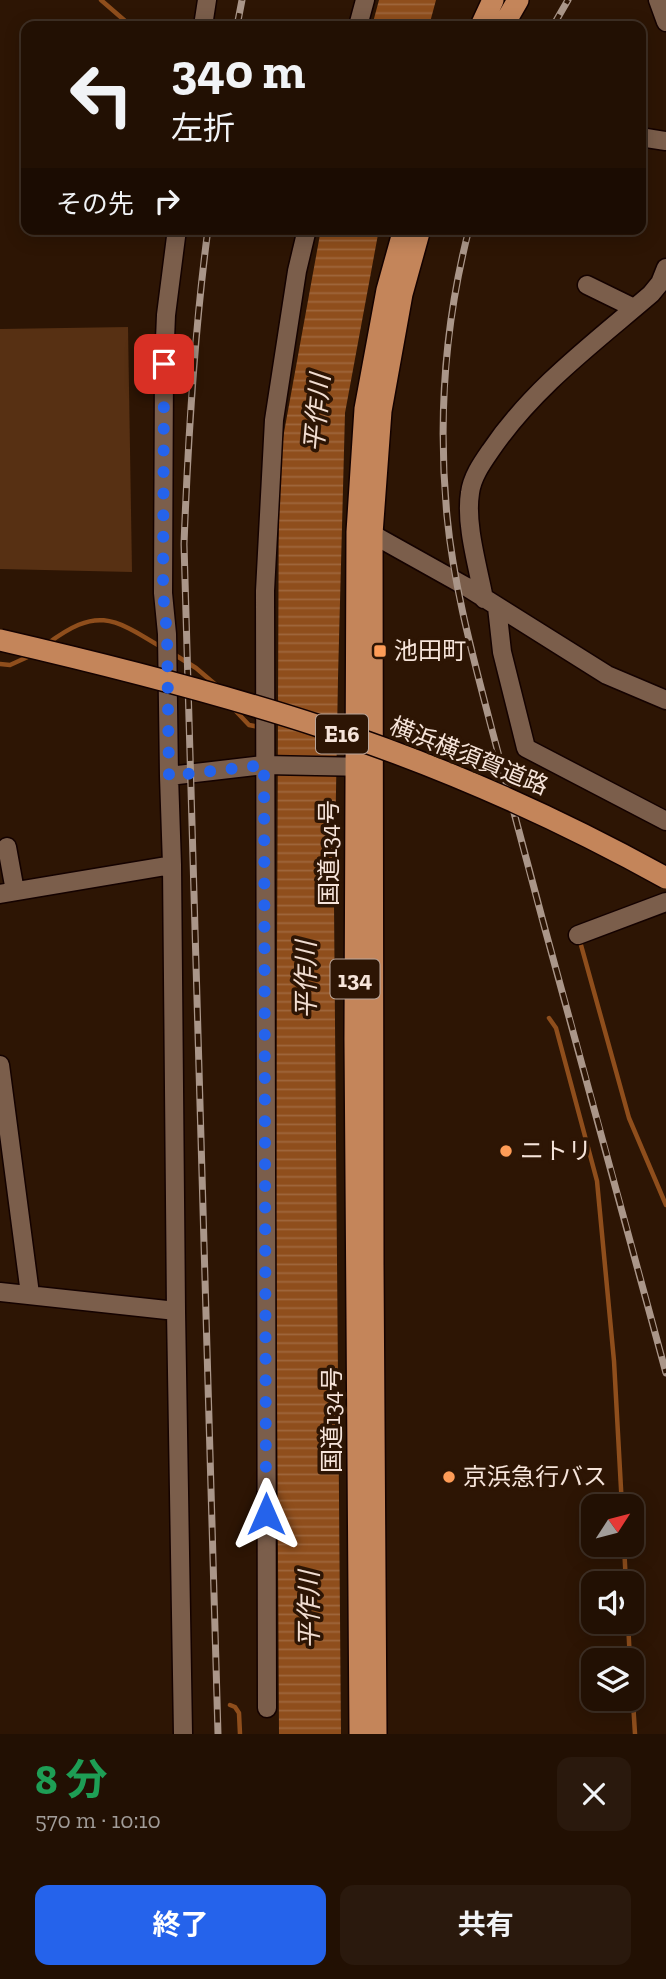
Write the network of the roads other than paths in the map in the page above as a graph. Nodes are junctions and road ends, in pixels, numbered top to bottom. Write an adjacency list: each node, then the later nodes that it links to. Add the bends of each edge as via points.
1 (207, 0): 6 (street)
2 (365, 0): 7 (street)
3 (493, 0): 8 (highway)
4 (518, 0): 9 (highway)
5 (658, 0): 10 (street)
6 (204, 21)
7 (359, 21)
8 (483, 21)
9 (506, 21)
10 (666, 22)
11 (646, 138): 12 (street)
12 (666, 141)
13 (176, 235): 27 (street, via 164,364 163,593)
14 (306, 235): 25 (street, via 274,420 265,591 264,731)
15 (402, 235): 20 (highway, 国道134号 / 134, via 365,409)
16 (418, 235): 20 (highway, 国道134号 / 134, via 402,294)
17 (666, 268): 19 (street, via 660,283)
18 (587, 285): 19 (street)
19 (634, 308): 21 (street, via 547,383 511,421 478,469 469,511)
20 (365, 533): 21 (street); 26 (highway, 国道134号 / 134)
21 (490, 603): 24 (street, via 607,675); 28 (street, via 526,748)
22 (0, 640): 31 (highway, 横浜横須賀道路 / E16, bridge, via 205,691 366,742 540,813)
23 (0, 651): 32 (highway, 横浜横須賀道路 / E16, via 206,703 322,738 448,784)
24 (666, 700)
25 (269, 766): 26 (street); 27 (street); 40 (street)
26 (357, 767): 42 (highway, 国道134号 / 134); 43 (highway, 国道134号 / 134)
27 (169, 776): 30 (street)
28 (666, 821)
29 (7, 848): 33 (street)
30 (172, 865): 33 (street); 39 (street)
31 (666, 878)
32 (666, 888)
33 (7, 893)
34 (666, 902): 35 (street)
35 (578, 935)
36 (0, 1066): 38 (street)
37 (0, 1292): 38 (street)
38 (30, 1294): 39 (street)
39 (176, 1311): 41 (street)
40 (267, 1708)
41 (183, 1734)
42 (360, 1734)
43 (376, 1734)

